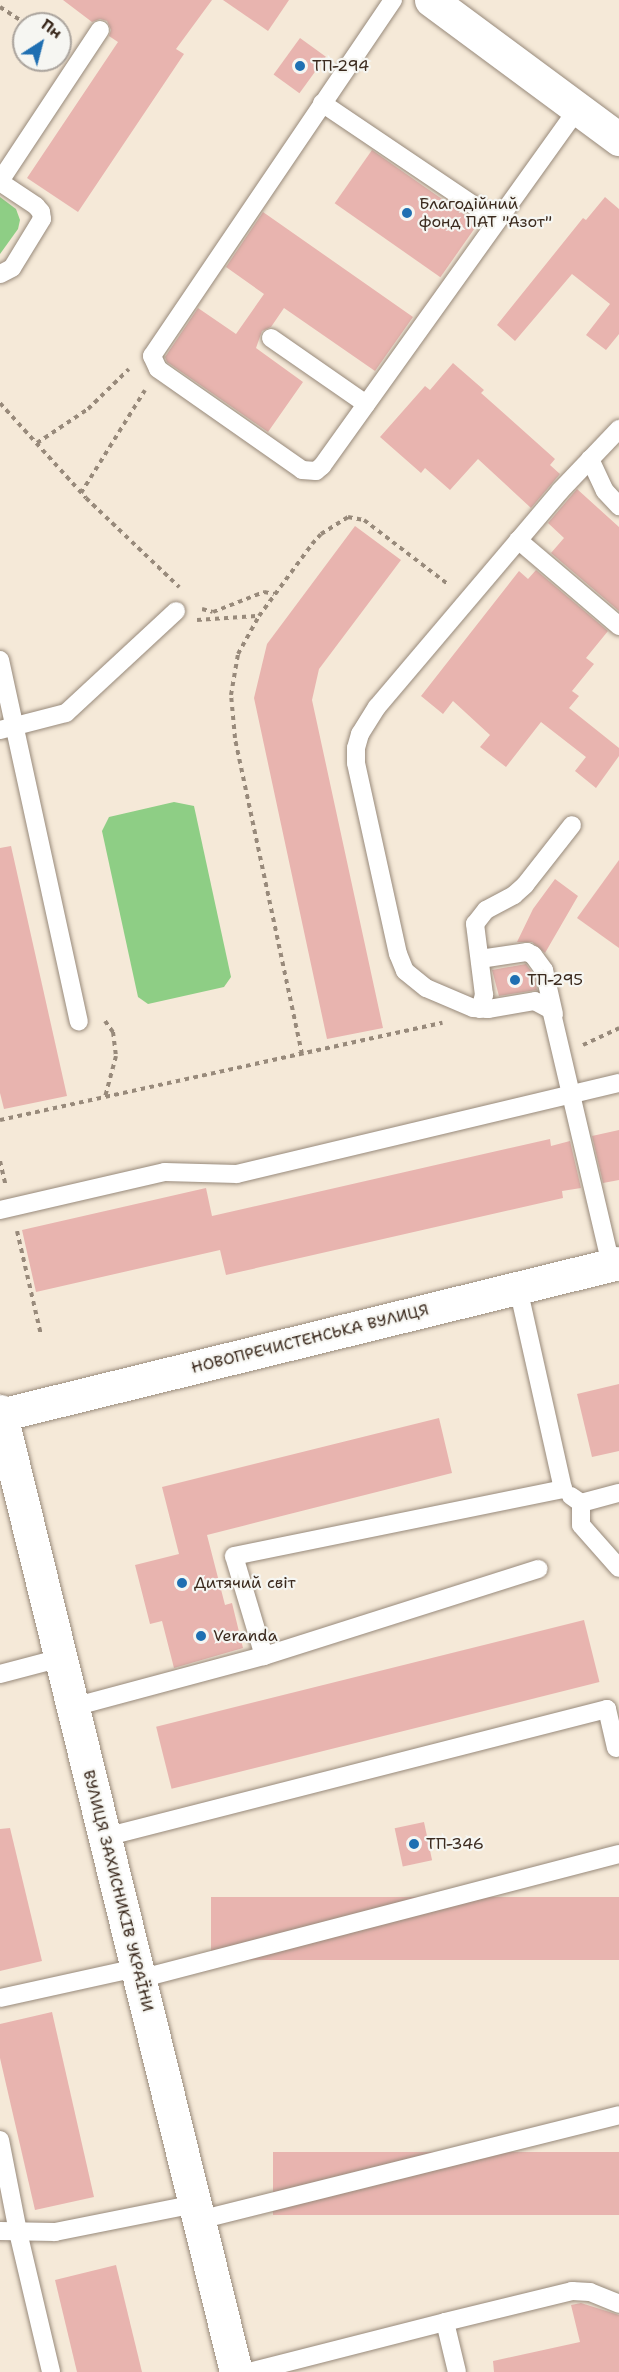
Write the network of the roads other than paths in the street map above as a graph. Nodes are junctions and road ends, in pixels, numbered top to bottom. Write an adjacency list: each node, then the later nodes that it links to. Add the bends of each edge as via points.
1 (393, 0): 4 (lane)
2 (434, 1): 5 (street)
3 (100, 30): 7 (lane)
4 (322, 103): 8 (lane); 11 (lane, via 154,349 155,366 309,472 322,466)
5 (578, 108): 6 (street); 8 (lane)
6 (619, 139)
7 (0, 181): 9 (lane, via 36,206 42,219 12,268)
8 (497, 221): 11 (lane)
9 (0, 274)
10 (271, 338): 11 (lane)
11 (366, 404)
12 (619, 429): 13 (lane)
13 (590, 459): 14 (lane, via 605,491); 15 (lane)
14 (619, 506)
15 (518, 540): 17 (lane); 22 (lane, via 377,707 360,734 356,755 400,963 418,984)
16 (170, 616): 19 (lane, via 66,713)
17 (619, 626)
18 (0, 660): 19 (lane)
19 (7, 728): 24 (lane)
20 (572, 825): 21 (lane, via 525,885 478,917 475,924)
21 (480, 959): 22 (lane, via 484,995); 23 (lane, via 526,952 533,955 544,970)
22 (480, 1009): 23 (lane, via 536,1001 544,1004)
23 (555, 1019): 26 (lane)
24 (79, 1021)
25 (619, 1083): 26 (lane)
26 (572, 1094): 27 (lane, via 237,1174 165,1172); 28 (lane)
27 (6, 1209)
28 (615, 1264): 29 (street, НОВОПРЕЧИСТЕНСЬКА ВУЛИЦЯ)
29 (518, 1287): 30 (street, НОВОПРЕЧИСТЕНСЬКА ВУЛИЦЯ); 31 (lane)
30 (0, 1413): 37 (street, ВУЛИЦЯ ЗАХИСНИКІВ УКРАЇНИ)
31 (563, 1489): 33 (lane); 36 (lane, via 234,1556)
32 (619, 1493): 33 (lane)
33 (581, 1503): 34 (lane, via 581,1525)
34 (619, 1568)
35 (539, 1569): 36 (lane)
36 (264, 1656): 39 (lane)
37 (61, 1658): 38 (lane); 39 (street, ВУЛИЦЯ ЗАХИСНИКІВ УКРАЇНИ)
38 (0, 1674)
39 (73, 1707): 41 (street, ВУЛИЦЯ ЗАХИСНИКІВ УКРАЇНИ)
40 (616, 1748): 41 (lane, via 607,1709)
41 (105, 1837): 43 (street, ВУЛИЦЯ ЗАХИСНИКІВ УКРАЇНИ)
42 (619, 1854): 43 (lane)
43 (138, 1973): 44 (lane); 47 (street, ВУЛИЦЯ ЗАХИСНИКІВ УКРАЇНИ)
44 (0, 1998)
45 (619, 2115): 47 (lane)
46 (0, 2140): 48 (lane)
47 (197, 2212): 48 (lane, via 55,2232); 52 (street, ВУЛИЦЯ ЗАХИСНИКІВ УКРАЇНИ)
48 (9, 2231): 51 (lane)
49 (619, 2304): 50 (lane, via 596,2294 572,2291)
50 (445, 2322): 53 (lane); 54 (lane)
51 (51, 2372)
52 (236, 2372)
53 (249, 2372)
54 (457, 2372)

